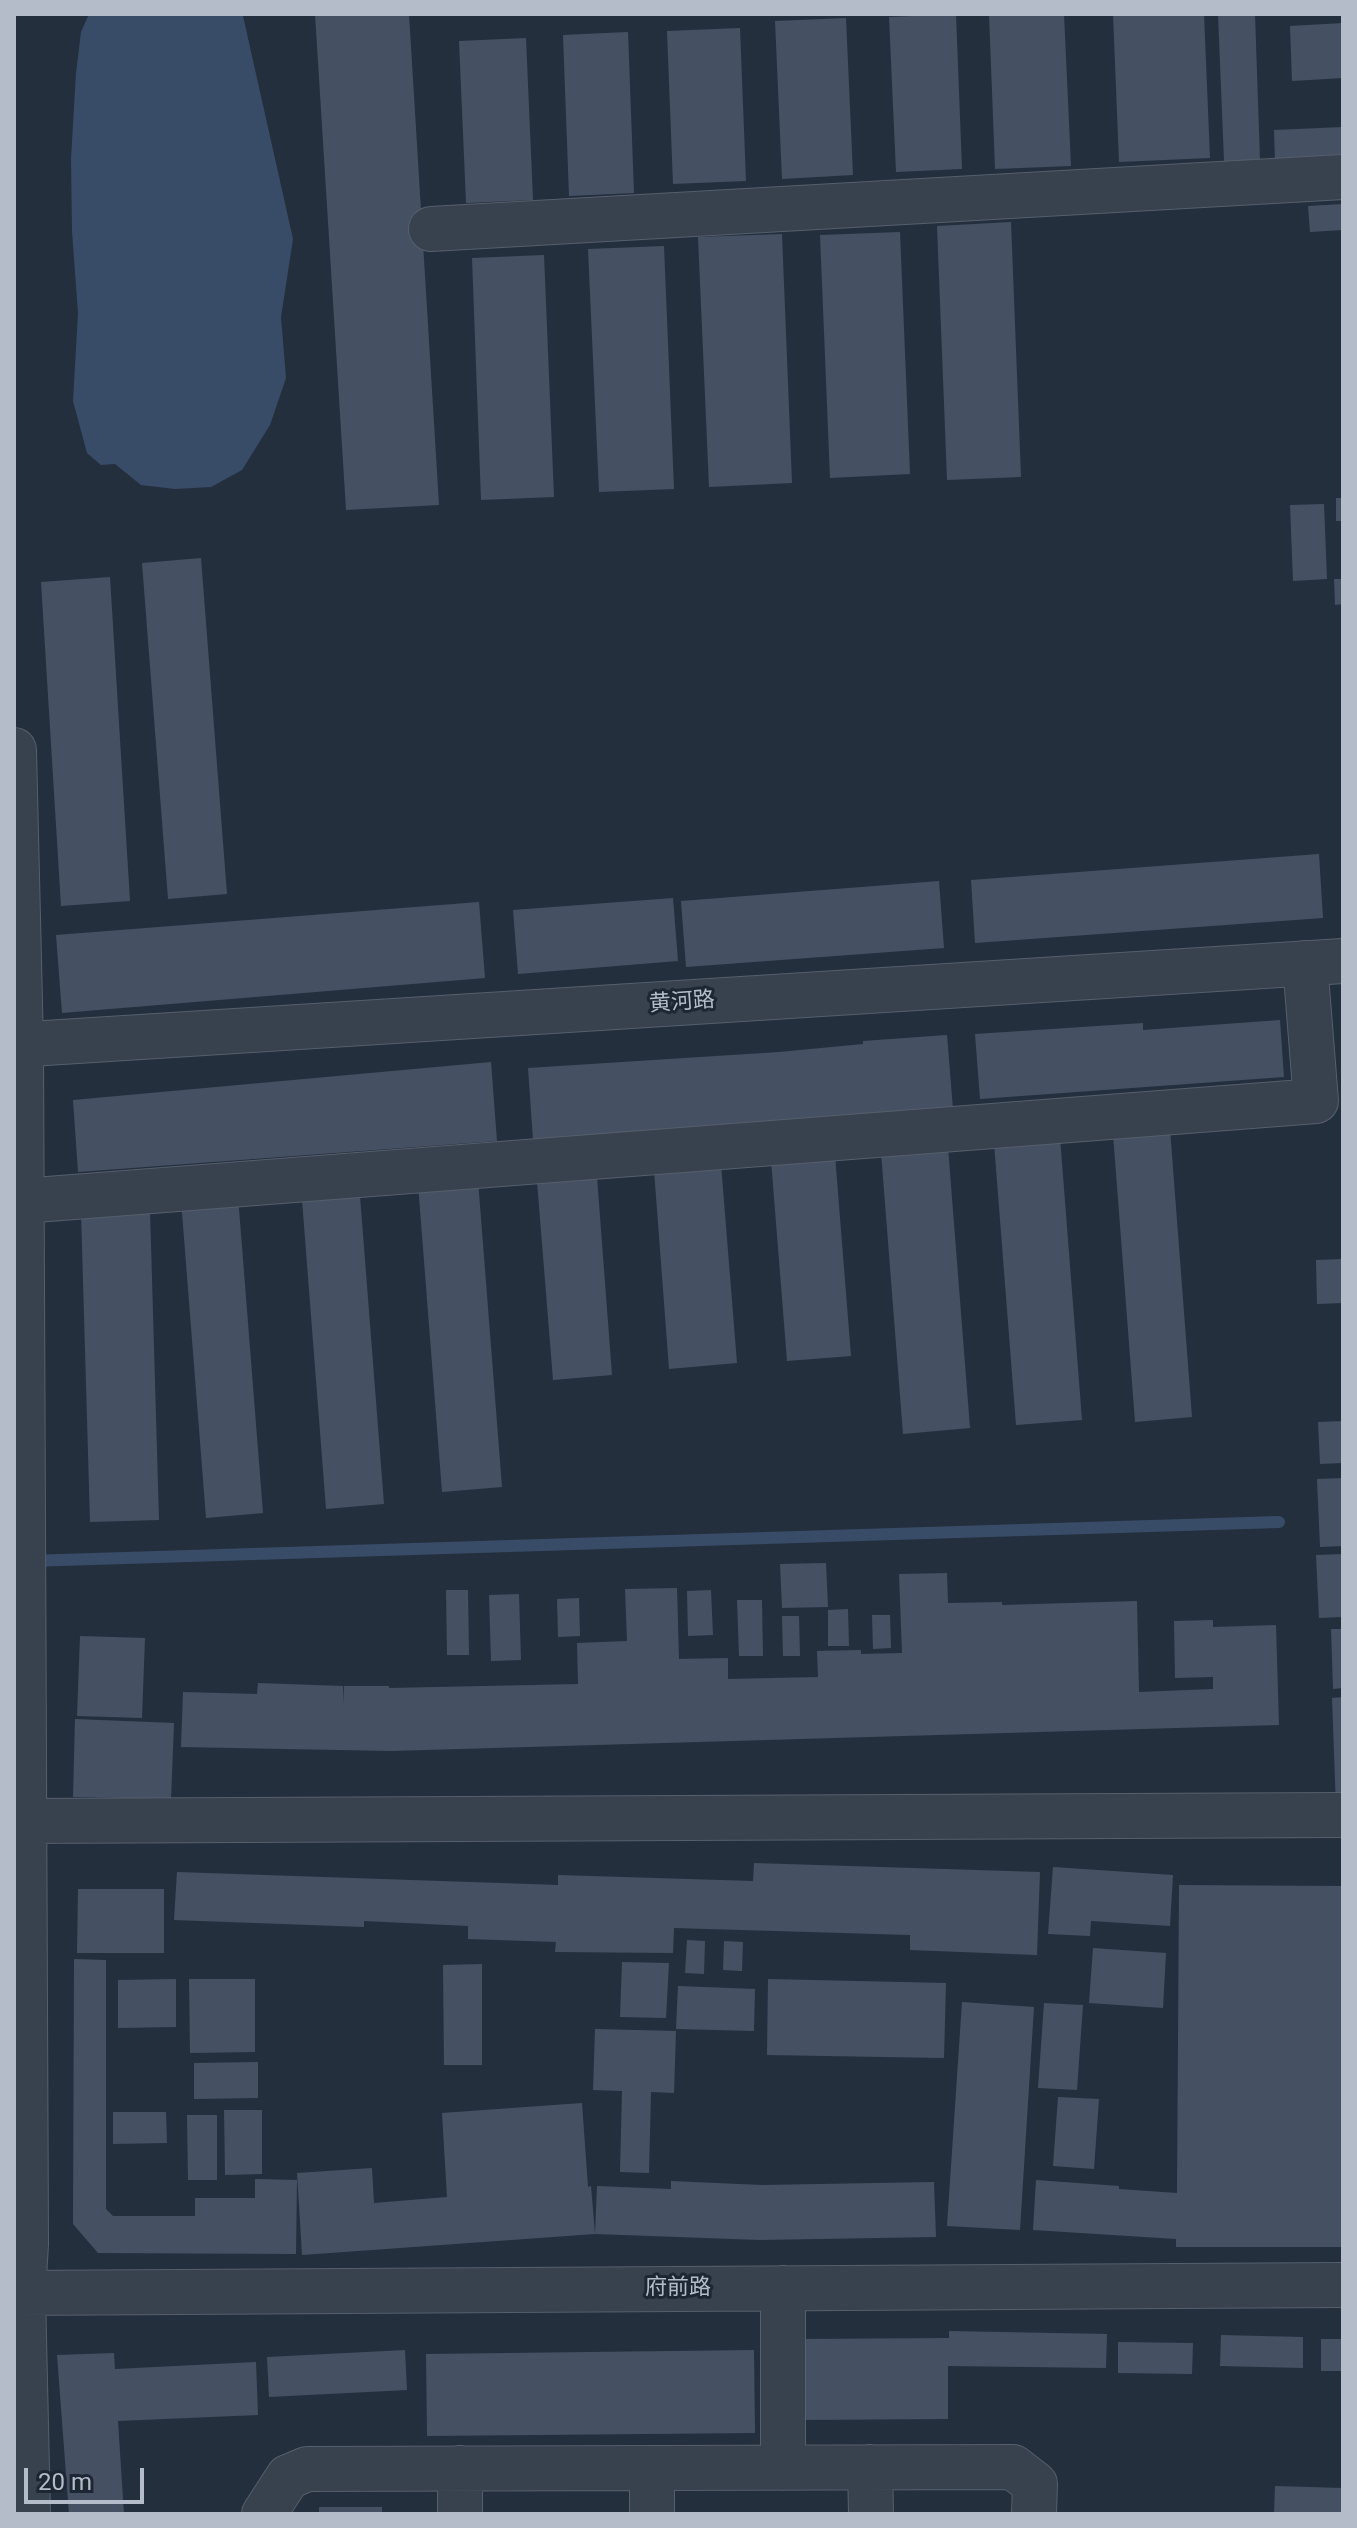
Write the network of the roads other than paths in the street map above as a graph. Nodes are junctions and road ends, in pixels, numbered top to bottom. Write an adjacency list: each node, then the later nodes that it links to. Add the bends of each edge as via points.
1 (1343, 177): 2 (street)
2 (431, 229)
3 (14, 750): 5 (street)
4 (1324, 962): 5 (street, 黄河路); 6 (street, via 1316,1101)
5 (17, 1045): 6 (street)
6 (22, 1201): 7 (street)
7 (20, 1545): 9 (street)
8 (1343, 1815): 9 (street)
9 (23, 1821): 12 (street, via 26,2244)
10 (1343, 2285): 11 (street, 府前路)
11 (783, 2288): 12 (street, 府前路); 16 (street)
12 (18, 2293): 17 (street)
13 (870, 2467): 16 (street); 21 (street); 22 (street, via 1013,2467 1035,2484)
14 (460, 2468): 15 (street); 18 (street, via 307,2469 288,2477); 19 (street)
15 (652, 2468): 16 (street); 20 (street)
16 (783, 2468)
17 (28, 2514)
18 (264, 2514)
19 (460, 2514)
20 (652, 2514)
21 (871, 2514)
22 (1034, 2514)

